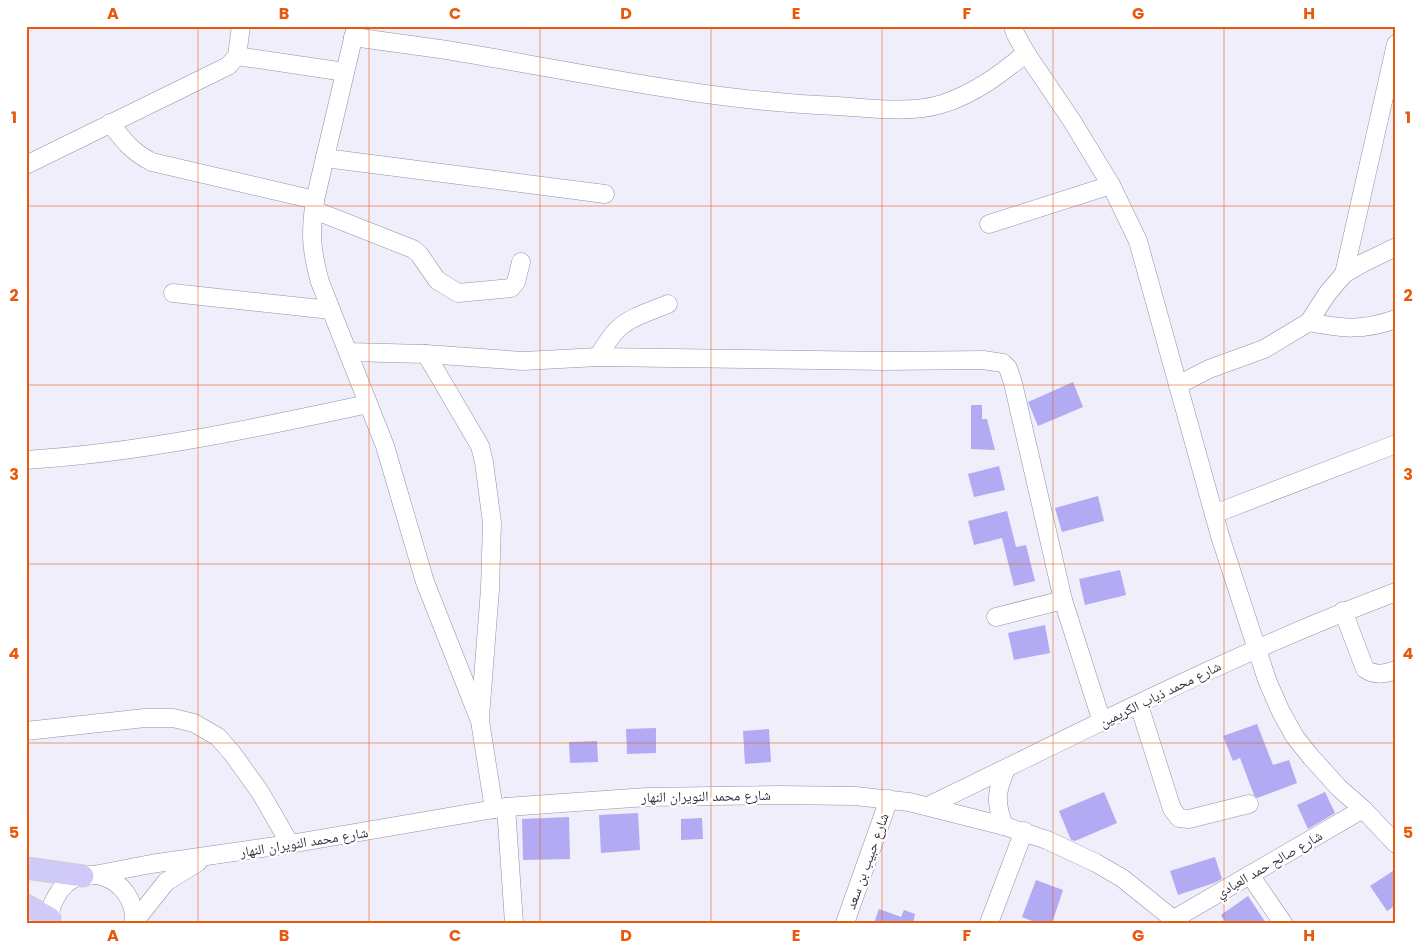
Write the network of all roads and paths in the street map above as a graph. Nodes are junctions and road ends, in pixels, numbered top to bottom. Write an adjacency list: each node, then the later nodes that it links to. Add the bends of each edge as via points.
1 (241, 26): 6 (street)
2 (1013, 26): 5 (street)
3 (355, 32): 5 (street, via 639,84 743,99 895,108 942,104 999,76); 7 (street)
4 (1396, 44): 17 (street)
5 (1026, 54): 11 (street)
6 (238, 56): 7 (street); 8 (street, via 228,66)
7 (345, 72): 9 (street)
8 (110, 123): 10 (street); 13 (street, via 126,145 142,158)
9 (325, 158): 12 (street); 13 (street)
10 (26, 165)
11 (1111, 184): 14 (street); 26 (street, via 1138,241)
12 (605, 194)
13 (314, 205): 16 (street, via 413,249 437,280 458,293 511,288 516,282); 20 (street, via 311,244)
14 (989, 224)
15 (1396, 247): 17 (street)
16 (521, 262)
17 (1344, 274): 22 (street)
18 (173, 292): 20 (street)
19 (668, 304): 25 (street, via 631,319 619,328)
20 (331, 310): 23 (street)
21 (1396, 319): 22 (street, via 1357,329)
22 (1309, 322): 26 (street, via 1264,349)
23 (348, 352): 24 (street); 27 (street)
24 (426, 354): 25 (street, via 523,361); 38 (street, via 480,446 484,462 492,523)
25 (598, 357): 32 (street, via 983,360 1003,363 1013,383)
26 (1178, 384): 30 (street)
27 (368, 404): 29 (street, via 155,445); 38 (street, via 395,476 425,582)
28 (1396, 444): 30 (street)
29 (26, 460)
30 (1214, 514): 35 (street)
31 (1396, 592): 33 (street, شارع محمد ذياب الكريمين)
32 (1063, 600): 34 (street); 39 (street)
33 (1343, 612): 35 (street, شارع محمد ذياب الكريمين); 36 (street, via 1365,669 1382,674)
34 (996, 618)
35 (1256, 648): 37 (street, شارع محمد ذياب الكريمين); 46 (street, via 1281,712 1295,737 1339,788)
36 (1396, 670)
37 (1139, 705): 39 (street, شارع محمد ذياب الكريمين); 43 (street, via 1172,809 1179,818 1189,819)
38 (480, 721): 45 (street)
39 (1102, 722): 41 (street, شارع محمد ذياب الكريمين)
40 (26, 730): 49 (street, via 145,718 173,718 194,724 218,737 232,753 260,792)
41 (1006, 769): 44 (street, شارع محمد ذياب الكريمين); 47 (street, via 997,800)
42 (889, 799): 44 (street, شارع محمد النويران النهار); 45 (street, شارع محمد النويران النهار, via 691,795); 60 (street, شارع حبيب بن سعد)
43 (1249, 804)
44 (928, 806): 47 (street, شارع محمد النويران النهار)
45 (500, 808): 49 (street, شارع محمد النويران النهار); 59 (street)
46 (1363, 809): 50 (street); 54 (street, شارع صالح حمد العبادي)
47 (1004, 826): 48 (street, شارع محمد النويران النهار)
48 (1024, 832): 57 (street, شارع محمد النويران النهار, via 1072,851 1122,878); 61 (street)
49 (290, 844): 51 (street, شارع محمد النويران النهار)
50 (1396, 844)
51 (207, 857): 53 (street, شارع محمد النويران النهار); 58 (street, شارع محمد النويران النهار, via 166,882)
52 (26, 868): 53 (main road)
53 (88, 875): 56 (street, شارع محمد النويران النهار, via 70,881 59,891 52,904); 58 (street, via 110,879 124,889 132,904)
54 (1250, 875): 57 (street, شارع صالح حمد العبادي); 62 (street)
55 (26, 905): 56 (main road)
56 (50, 920)
57 (1176, 921)
58 (135, 922)
59 (514, 923)
60 (845, 923)
61 (989, 923)
62 (1283, 923)

